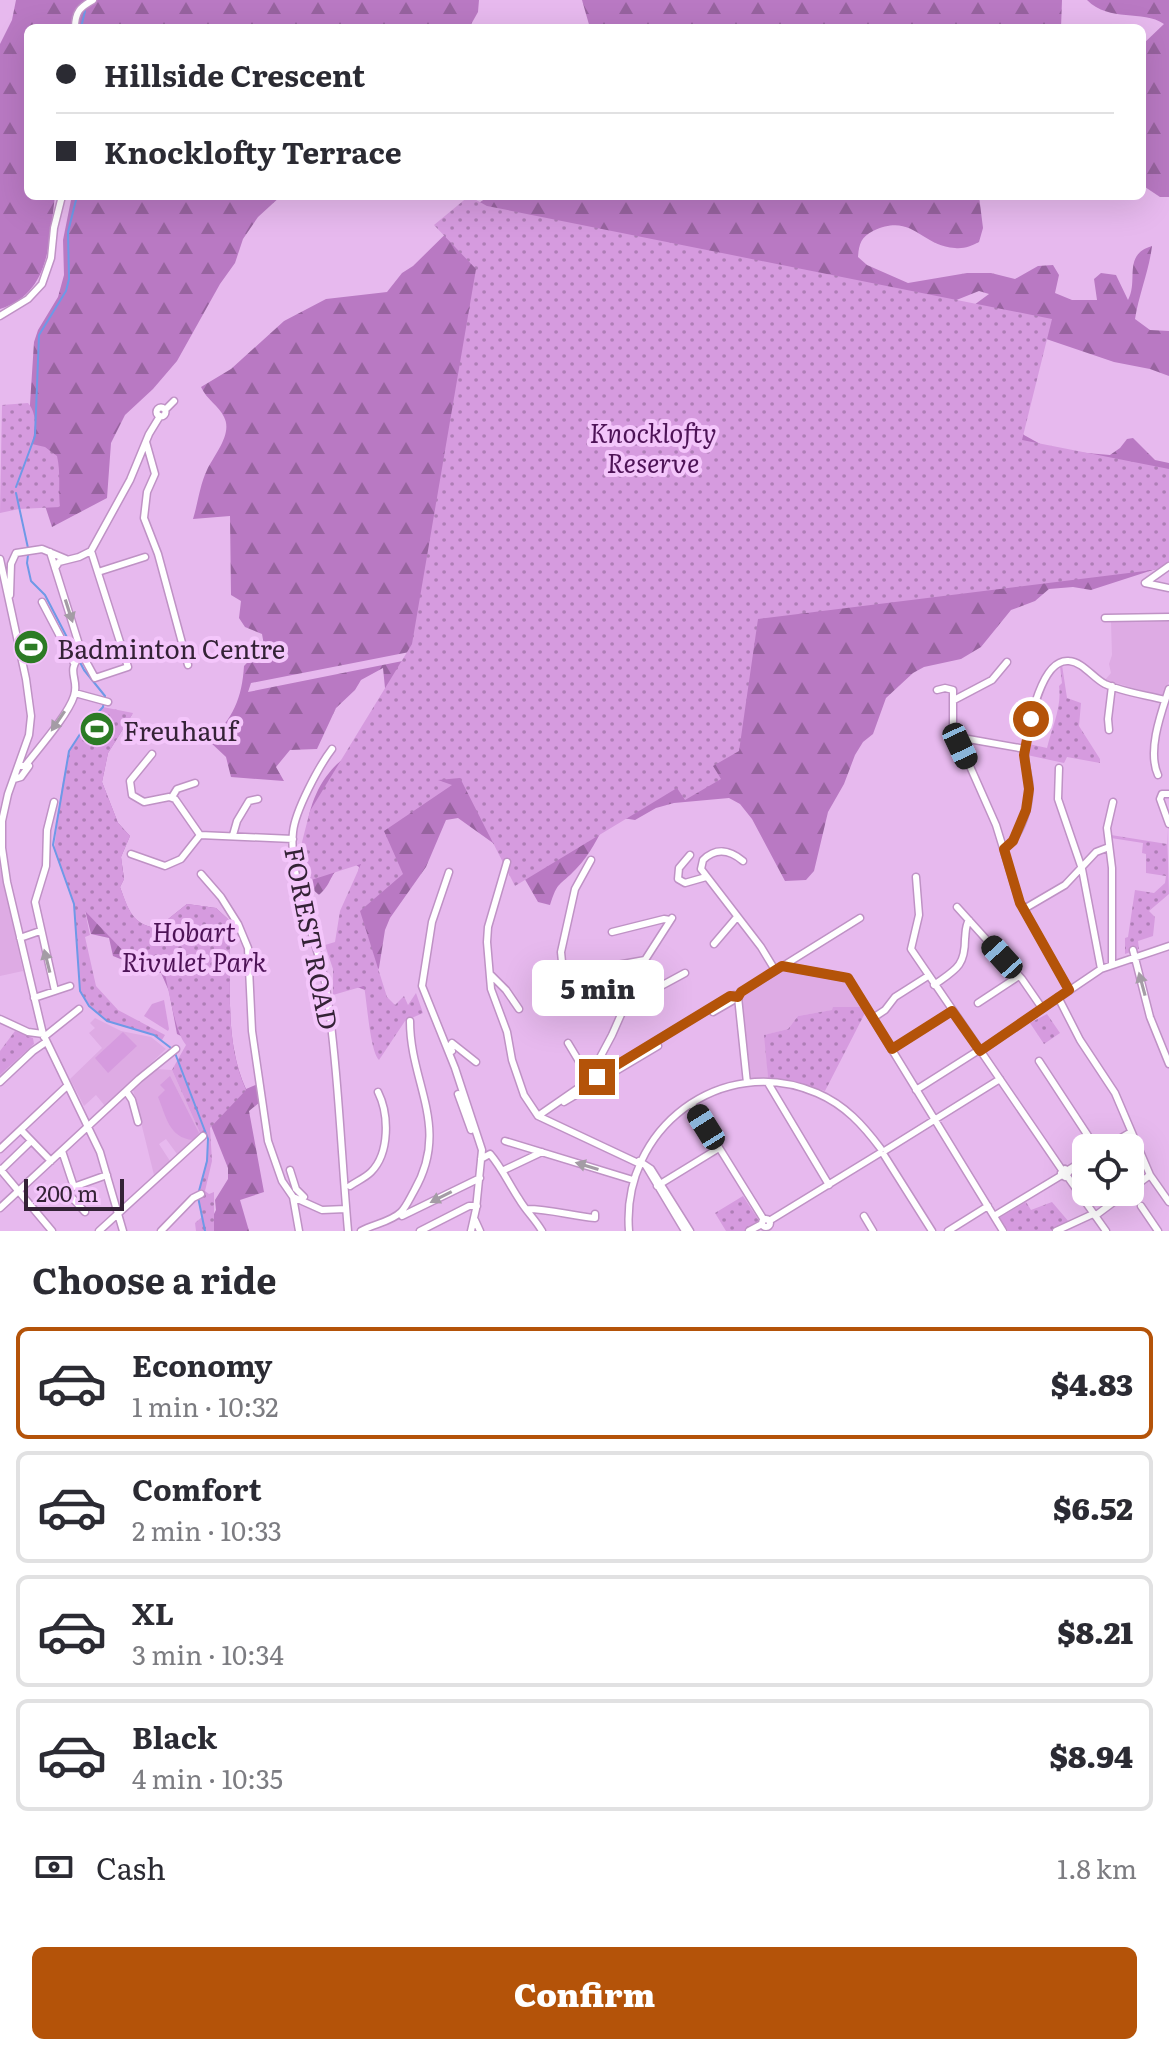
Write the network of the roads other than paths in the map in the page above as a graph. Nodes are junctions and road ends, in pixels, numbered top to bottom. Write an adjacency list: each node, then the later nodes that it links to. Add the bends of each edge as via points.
1 (89, 2): 2 (street, via 77,13)
2 (76, 24)
3 (61, 200): 4 (street, via 42,284)
4 (0, 316)
5 (174, 401): 6 (street, via 158,410)
6 (146, 442): 7 (street); 22 (street, via 155,474 144,518)
7 (91, 551): 11 (street); 14 (street)
8 (50, 552): 11 (street); 13 (street); 16 (street, via 16,553)
9 (145, 557): 14 (street)
10 (0, 559): 16 (street)
11 (70, 559): 13 (street)
12 (1169, 566): 15 (street, via 1145,583)
13 (55, 568): 20 (street, one-way to 20)
14 (98, 572): 20 (street, via 128,667 94,677)
15 (1169, 588)
16 (8, 598): 36 (street, via 31,716)
17 (42, 602): 20 (street)
18 (1169, 617): 19 (street)
19 (1105, 618)
20 (78, 658): 26 (street)
21 (1007, 662): 27 (street, via 992,680)
22 (188, 665)
23 (1112, 686): 28 (street); 30 (street); 33 (street, via 1076,662 1057,663 1046,676)
24 (1169, 689): 28 (street)
25 (937, 690): 27 (street, via 953,690)
26 (75, 693): 29 (street); 34 (street, one-way to 34)
27 (954, 700): 31 (street, via 952,728)
28 (1165, 700): 38 (street, via 1155,744)
29 (105, 701)
30 (1109, 730)
31 (957, 737): 33 (street); 52 (street)
32 (332, 749): 49 (street, FOREST ROAD, via 316,775)
33 (1025, 749): 52 (street, via 1026,810)
34 (37, 753): 36 (street, via 26,766); 39 (street)
35 (152, 754): 42 (street, via 130,781 132,795 144,802)
36 (18, 766): 39 (street)
37 (1059, 768): 58 (street, via 1058,799)
38 (1158, 775)
39 (14, 779): 51 (street, via 3,815)
40 (195, 783): 42 (street, via 177,789)
41 (1169, 794): 46 (street, via 1160,799)
42 (172, 797): 47 (street)
43 (258, 799): 48 (street, via 249,801)
44 (54, 802): 68 (street, via 46,866 35,894)
45 (1113, 802): 50 (street)
46 (1167, 824)
47 (200, 835): 48 (street); 53 (street, via 170,865)
48 (233, 835): 49 (street)
49 (293, 839): 161 (street, FOREST ROAD, via 328,1006)
50 (1109, 847): 58 (street, via 1096,852); 75 (street)
51 (1, 848): 70 (street)
52 (1004, 849): 64 (street)
53 (131, 854)
54 (690, 855): 61 (street, via 679,868 678,879 685,883)
55 (591, 860): 78 (street, via 575,889 561,957)
56 (743, 861): 61 (street, via 731,852 712,853 701,863)
57 (507, 862): 81 (street, via 488,927)
58 (1082, 869): 64 (street, via 1059,890); 77 (street)
59 (449, 872): 112 (street, via 432,922 422,986)
60 (201, 874): 164 (street, via 221,897 248,948 252,1031 268,1141)
61 (706, 877): 65 (street)
62 (916, 877): 82 (street, via 919,915 910,946)
63 (957, 907): 67 (street)
64 (1024, 909): 86 (street)
65 (737, 917): 71 (street); 76 (street)
66 (860, 918): 76 (street)
67 (969, 920): 83 (street); 84 (street, via 964,958)
68 (40, 931): 70 (street); 87 (street, one-way to 68)
69 (612, 932): 74 (street, via 671,919)
70 (20, 938): 90 (street)
71 (714, 944)
72 (1169, 946): 73 (street)
73 (1134, 954): 75 (street); 102 (street, one-way to 73)
74 (645, 960): 78 (street); 92 (street)
75 (1112, 963): 77 (street)
76 (778, 968): 88 (street); 99 (street, via 848,978)
77 (1101, 969): 86 (street)
78 (569, 971): 79 (street)
79 (559, 972)
80 (682, 972): 92 (street)
81 (490, 974): 96 (street); 127 (street, via 517,1075)
82 (928, 976): 84 (street); 99 (street)
83 (1019, 976): 91 (street); 94 (street)
84 (934, 985): 97 (street)
85 (70, 986): 87 (street)
86 (1069, 990): 89 (street)
87 (55, 991): 90 (street)
88 (736, 996): 98 (street); 114 (street); 117 (street)
89 (1058, 997): 94 (street); 132 (street, via 1115,1093)
90 (34, 998): 103 (street)
91 (978, 1003)
92 (625, 1005): 93 (street); 114 (street)
93 (578, 1008)
94 (1042, 1008): 108 (street)
95 (79, 1009): 103 (street)
96 (519, 1009)
97 (952, 1011): 107 (street); 108 (street)
98 (713, 1012)
99 (873, 1018): 107 (street)
100 (0, 1019): 103 (street)
101 (410, 1021): 124 (street, via 411,1049)
102 (1152, 1022): 111 (street); 113 (street)
103 (41, 1039): 116 (street); 119 (street)
104 (568, 1043): 114 (street)
105 (658, 1046): 126 (street)
106 (176, 1049): 121 (street)
107 (892, 1049): 120 (street)
108 (980, 1050): 115 (street); 120 (street)
109 (1039, 1061): 133 (street)
110 (476, 1062): 112 (street, via 451,1043)
111 (1169, 1064)
112 (455, 1068): 145 (street)
113 (1169, 1072)
114 (594, 1075): 126 (street)
115 (1000, 1079): 128 (street); 152 (street)
116 (0, 1082)
117 (747, 1083): 118 (street); 125 (street)
118 (768, 1083): 144 (street, via 799,1087 830,1100 860,1123); 159 (street)
119 (67, 1086): 130 (street); 131 (street)
120 (916, 1090): 128 (street)
121 (126, 1091): 129 (street); 130 (street)
122 (378, 1092): 161 (street, via 385,1122 379,1161)
123 (458, 1094): 145 (street)
124 (426, 1098): 178 (street, via 432,1151 421,1185); 189 (street, via 429,1145 417,1185 400,1213)
125 (692, 1104): 140 (street); 147 (street, via 660,1131)
126 (550, 1107): 127 (street)
127 (538, 1116): 147 (street)
128 (934, 1120): 144 (street); 167 (street)
129 (138, 1122)
130 (88, 1127): 142 (street); 153 (street)
131 (21, 1130): 137 (street); 141 (street)
132 (1131, 1132): 134 (street); 154 (street)
133 (1087, 1134)
134 (1128, 1134)
135 (203, 1136): 175 (street)
136 (518, 1138): 139 (street)
137 (31, 1141): 146 (street); 149 (street)
138 (505, 1141): 139 (street)
139 (529, 1148): 143 (street)
140 (719, 1148): 158 (street); 182 (street)
141 (0, 1149)
142 (62, 1151): 146 (street); 160 (street)
143 (542, 1152): 151 (street); 157 (street, one-way to 143)
144 (883, 1152): 159 (street); 198 (street)
145 (481, 1159): 151 (street, via 490,1154); 155 (street)
146 (51, 1161): 162 (street)
147 (641, 1163): 157 (street); 158 (street)
148 (1072, 1168): 152 (street)
149 (0, 1169): 162 (street)
150 (290, 1170): 172 (street, via 297,1192)
151 (504, 1170): 173 (street)
152 (1065, 1173): 177 (street); 181 (street)
153 (107, 1175): 160 (street); 175 (street)
154 (1150, 1175): 156 (street); 165 (street)
155 (480, 1178): 166 (street); 178 (street, one-way to 178)
156 (1144, 1179)
157 (633, 1180): 194 (street)
158 (659, 1185): 195 (street)
159 (829, 1185): 182 (street)
160 (74, 1187): 174 (street, via 65,1190)
161 (347, 1187): 171 (street, FOREST ROAD)
162 (20, 1190): 170 (street); 183 (street)
163 (198, 1196): 186 (street)
164 (293, 1197): 172 (street); 187 (street)
165 (1169, 1202)
166 (477, 1206): 179 (street); 190 (street)
167 (988, 1206): 181 (street); 199 (street)
168 (1107, 1206): 177 (street)
169 (1141, 1206): 203 (street)
170 (0, 1208)
171 (346, 1209): 172 (street); 188 (street, FOREST ROAD)
172 (332, 1210)
173 (528, 1211): 176 (street); 193 (street)
174 (85, 1212)
175 (118, 1214): 184 (street); 185 (street)
176 (595, 1214)
177 (1094, 1215): 201 (street); 202 (street)
178 (402, 1216): 189 (street)
179 (474, 1216): 191 (street); 192 (street)
180 (864, 1216): 197 (street)
181 (994, 1216): 200 (street)
182 (765, 1226): 196 (street)
183 (52, 1231)
184 (99, 1231)
185 (123, 1231)
186 (161, 1231)
187 (299, 1231)
188 (348, 1231)
189 (364, 1231)
190 (420, 1231)
191 (471, 1231)
192 (480, 1231)
193 (540, 1231)
194 (629, 1231)
195 (688, 1231)
196 (749, 1231)
197 (873, 1231)
198 (932, 1231)
199 (948, 1231)
200 (1003, 1231)
201 (1056, 1231)
202 (1106, 1231)
203 (1158, 1231)

